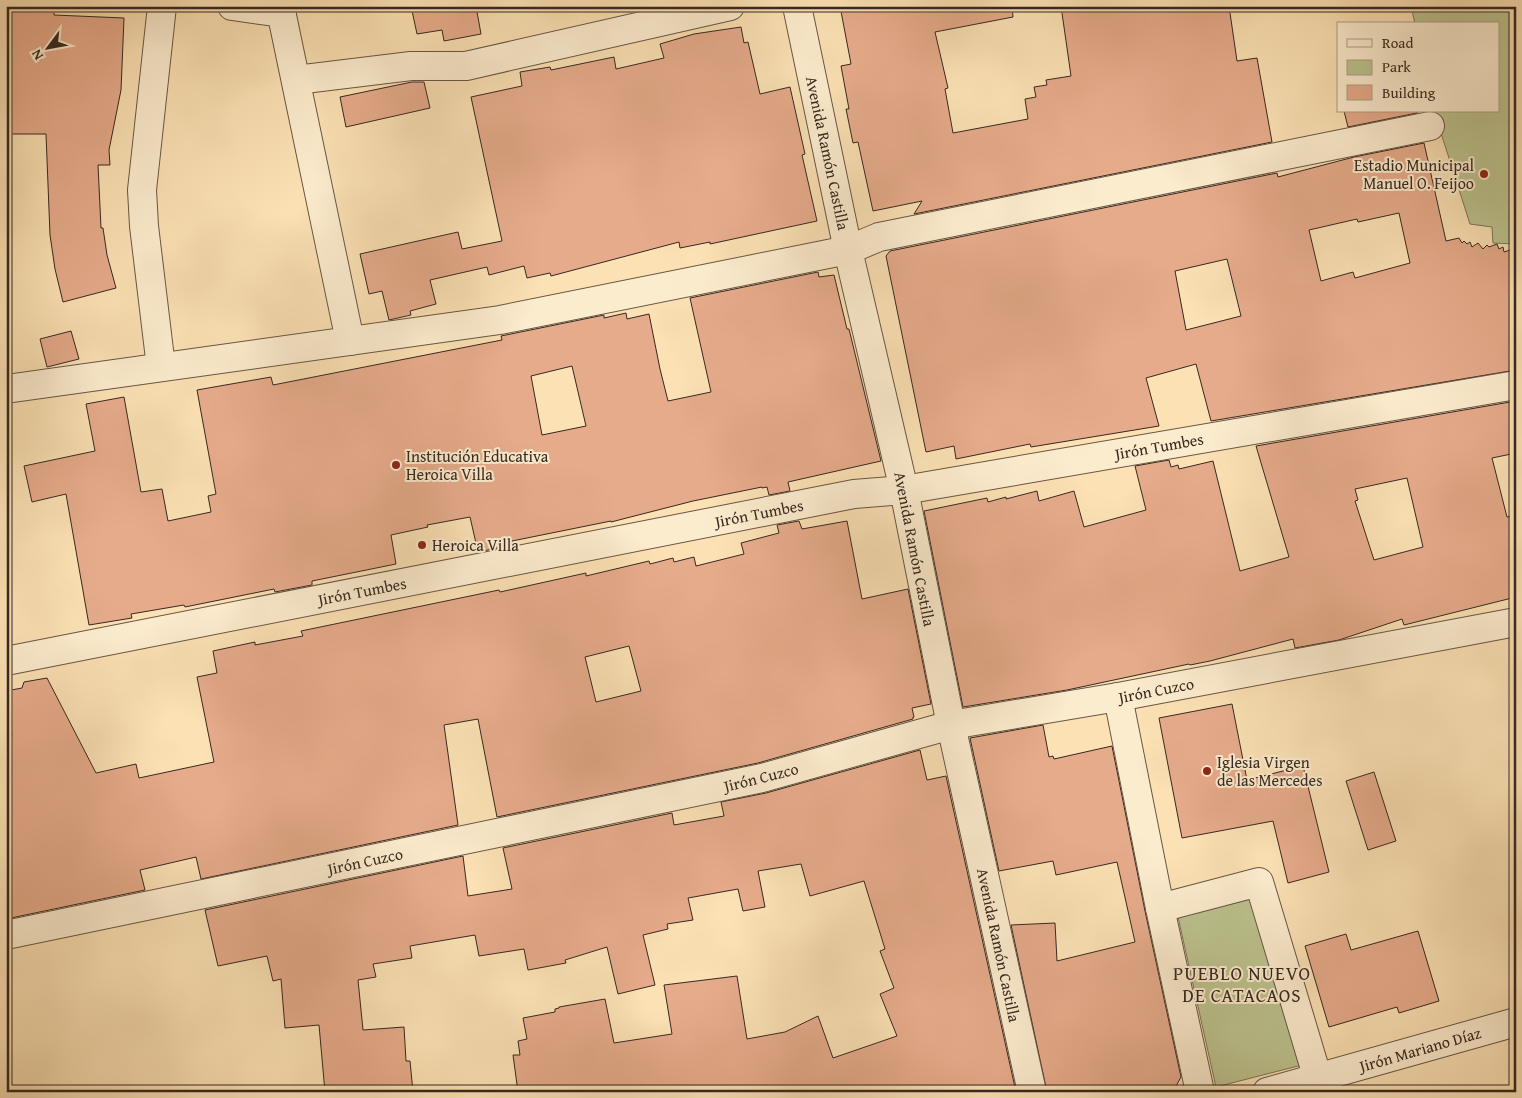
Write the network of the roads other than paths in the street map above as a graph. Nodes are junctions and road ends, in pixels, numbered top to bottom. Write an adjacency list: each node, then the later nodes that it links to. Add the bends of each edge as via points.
1 (162, 6): 10 (street, via 142,190)
2 (232, 6): 5 (street)
3 (730, 6): 6 (street, via 466,66 411,66)
4 (797, 6): 8 (street, Avenida Ramón Castilla)
5 (281, 10): 6 (street)
6 (296, 80): 9 (street)
7 (1430, 126): 8 (street, via 880,237)
8 (848, 250): 9 (street, via 500,320); 13 (street, Avenida Ramón Castilla)
9 (350, 341): 10 (street)
10 (161, 368): 12 (street)
11 (1516, 385): 13 (street, Jirón Tumbes)
12 (6, 389)
13 (904, 490): 15 (street, Jirón Tumbes, via 854,494); 17 (street, Avenida Ramón Castilla)
14 (1516, 622): 16 (street, Jirón Cuzco)
15 (6, 661)
16 (1118, 697): 17 (street, Jirón Cuzco); 18 (street)
17 (951, 725): 19 (street, Jirón Cuzco, via 762,778); 22 (street, Avenida Ramón Castilla)
18 (1160, 908): 21 (street, via 1259,882); 23 (street)
19 (6, 935)
20 (1516, 1022): 21 (street, Jirón Mariano Díaz)
21 (1318, 1079): 24 (street, Jirón Mariano Díaz)
22 (1032, 1092)
23 (1200, 1092)
24 (1267, 1092)

